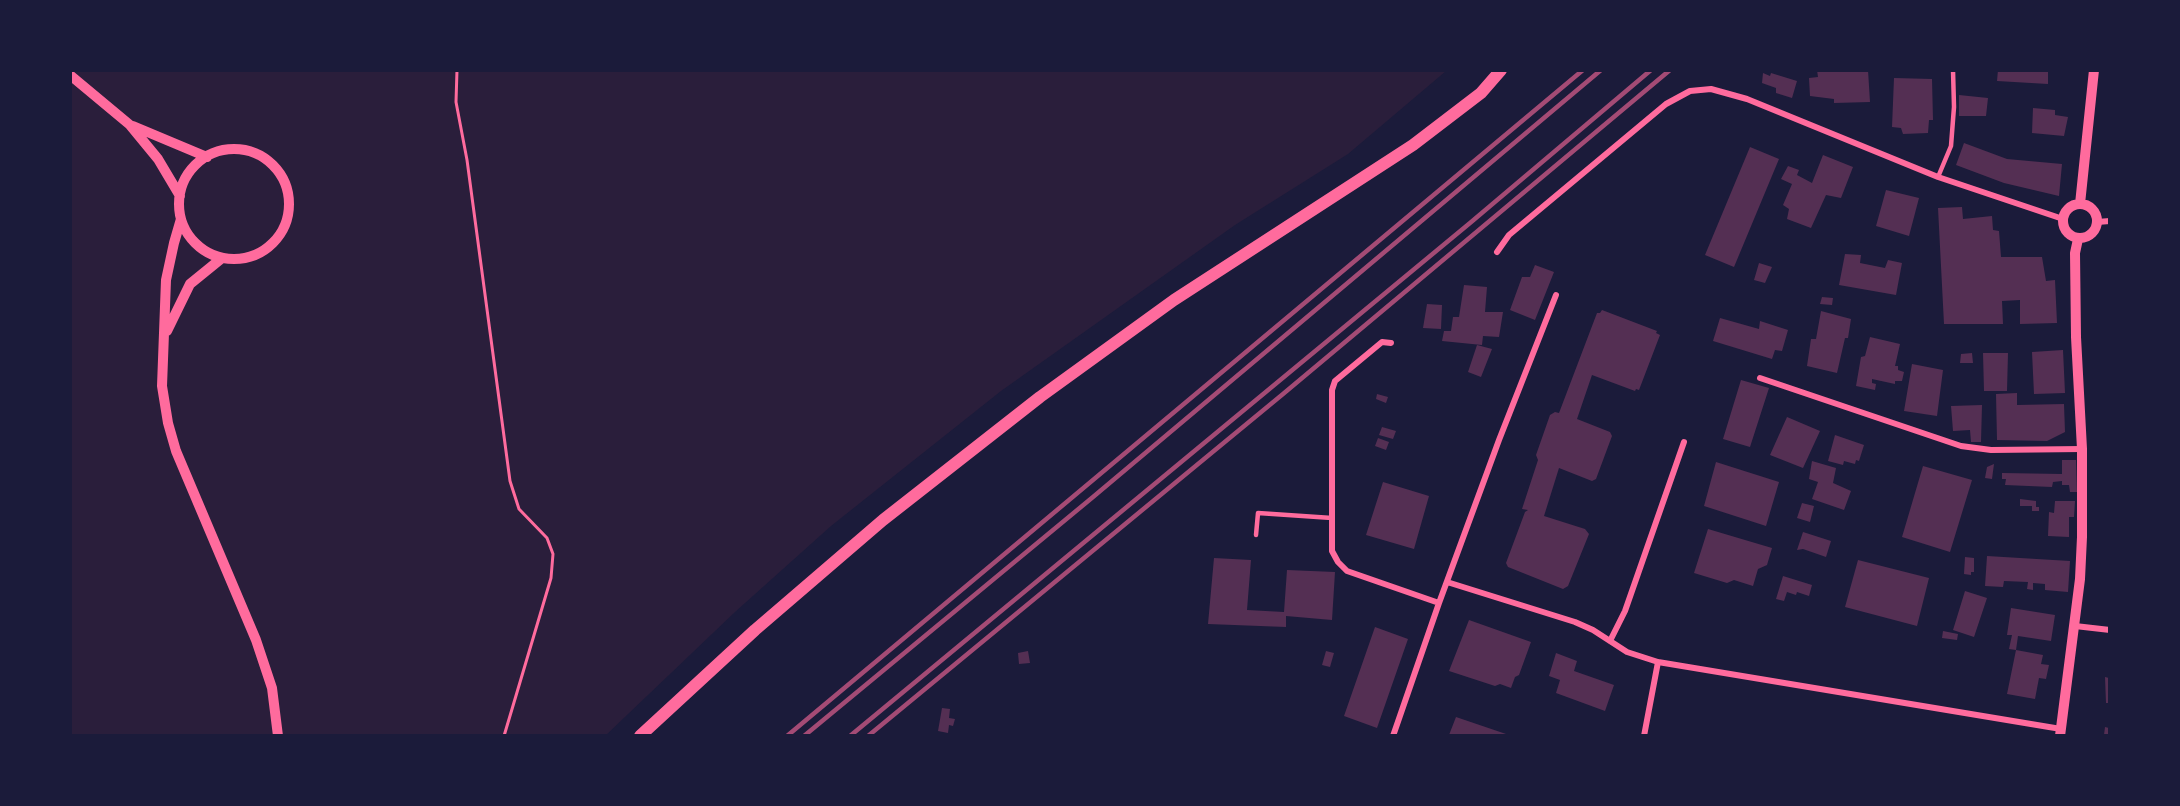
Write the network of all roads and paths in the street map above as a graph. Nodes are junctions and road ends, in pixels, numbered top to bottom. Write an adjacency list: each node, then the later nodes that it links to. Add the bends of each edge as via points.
1 (457, 70): 34 (path, via 456,102 510,481 519,509 547,538 553,554 551,578)
2 (1501, 70): 35 (main road, via 1481,93 1413,145 1174,300 1040,397 883,520)
3 (1953, 70): 8 (lane, via 1951,146)
4 (2094, 70): 10 (street)
5 (70, 75): 6 (street)
6 (130, 125): 7 (street); 9 (street, via 158,159)
7 (207, 157): 9 (street, via 192,169); 17 (street, via 242,150 264,158 281,176 289,198 287,219 272,244 246,258)
8 (1938, 177): 12 (street); 16 (street, via 1747,99 1711,89 1690,91 1640,125 1509,235)
9 (180, 196): 11 (street)
10 (2080, 204): 12 (street, via 2071,206); 14 (street, via 2091,208)
11 (181, 219): 17 (street, via 192,240); 19 (street, via 166,280)
12 (2062, 219): 15 (street, via 2068,234)
13 (2109, 221): 14 (street)
14 (2097, 222): 15 (street, via 2091,234)
15 (2078, 238): 23 (street, via 2076,337)
16 (1497, 252)
17 (222, 258): 19 (street, via 190,284)
18 (1556, 295): 26 (street)
19 (165, 334): 33 (street, via 162,386 176,451 256,640 272,688)
20 (1391, 343): 24 (street, via 1382,342 1335,381)
21 (1760, 378): 23 (street, via 1961,447)
22 (1684, 442): 30 (street, via 1625,611)
23 (2082, 449): 28 (street, via 2080,579)
24 (1332, 518): 25 (lane, via 1258,513); 27 (street, via 1332,551 1347,571)
25 (1256, 535)
26 (1447, 582): 27 (street); 30 (street, via 1575,622)
27 (1439, 603): 36 (street)
28 (2075, 627): 29 (street); 32 (street)
29 (2109, 630)
30 (1610, 641): 31 (street, via 1627,652)
31 (1658, 662): 32 (street); 37 (street)
32 (2061, 732)
33 (278, 735)
34 (504, 735)
35 (640, 735)
36 (1393, 735)
37 (1644, 735)

